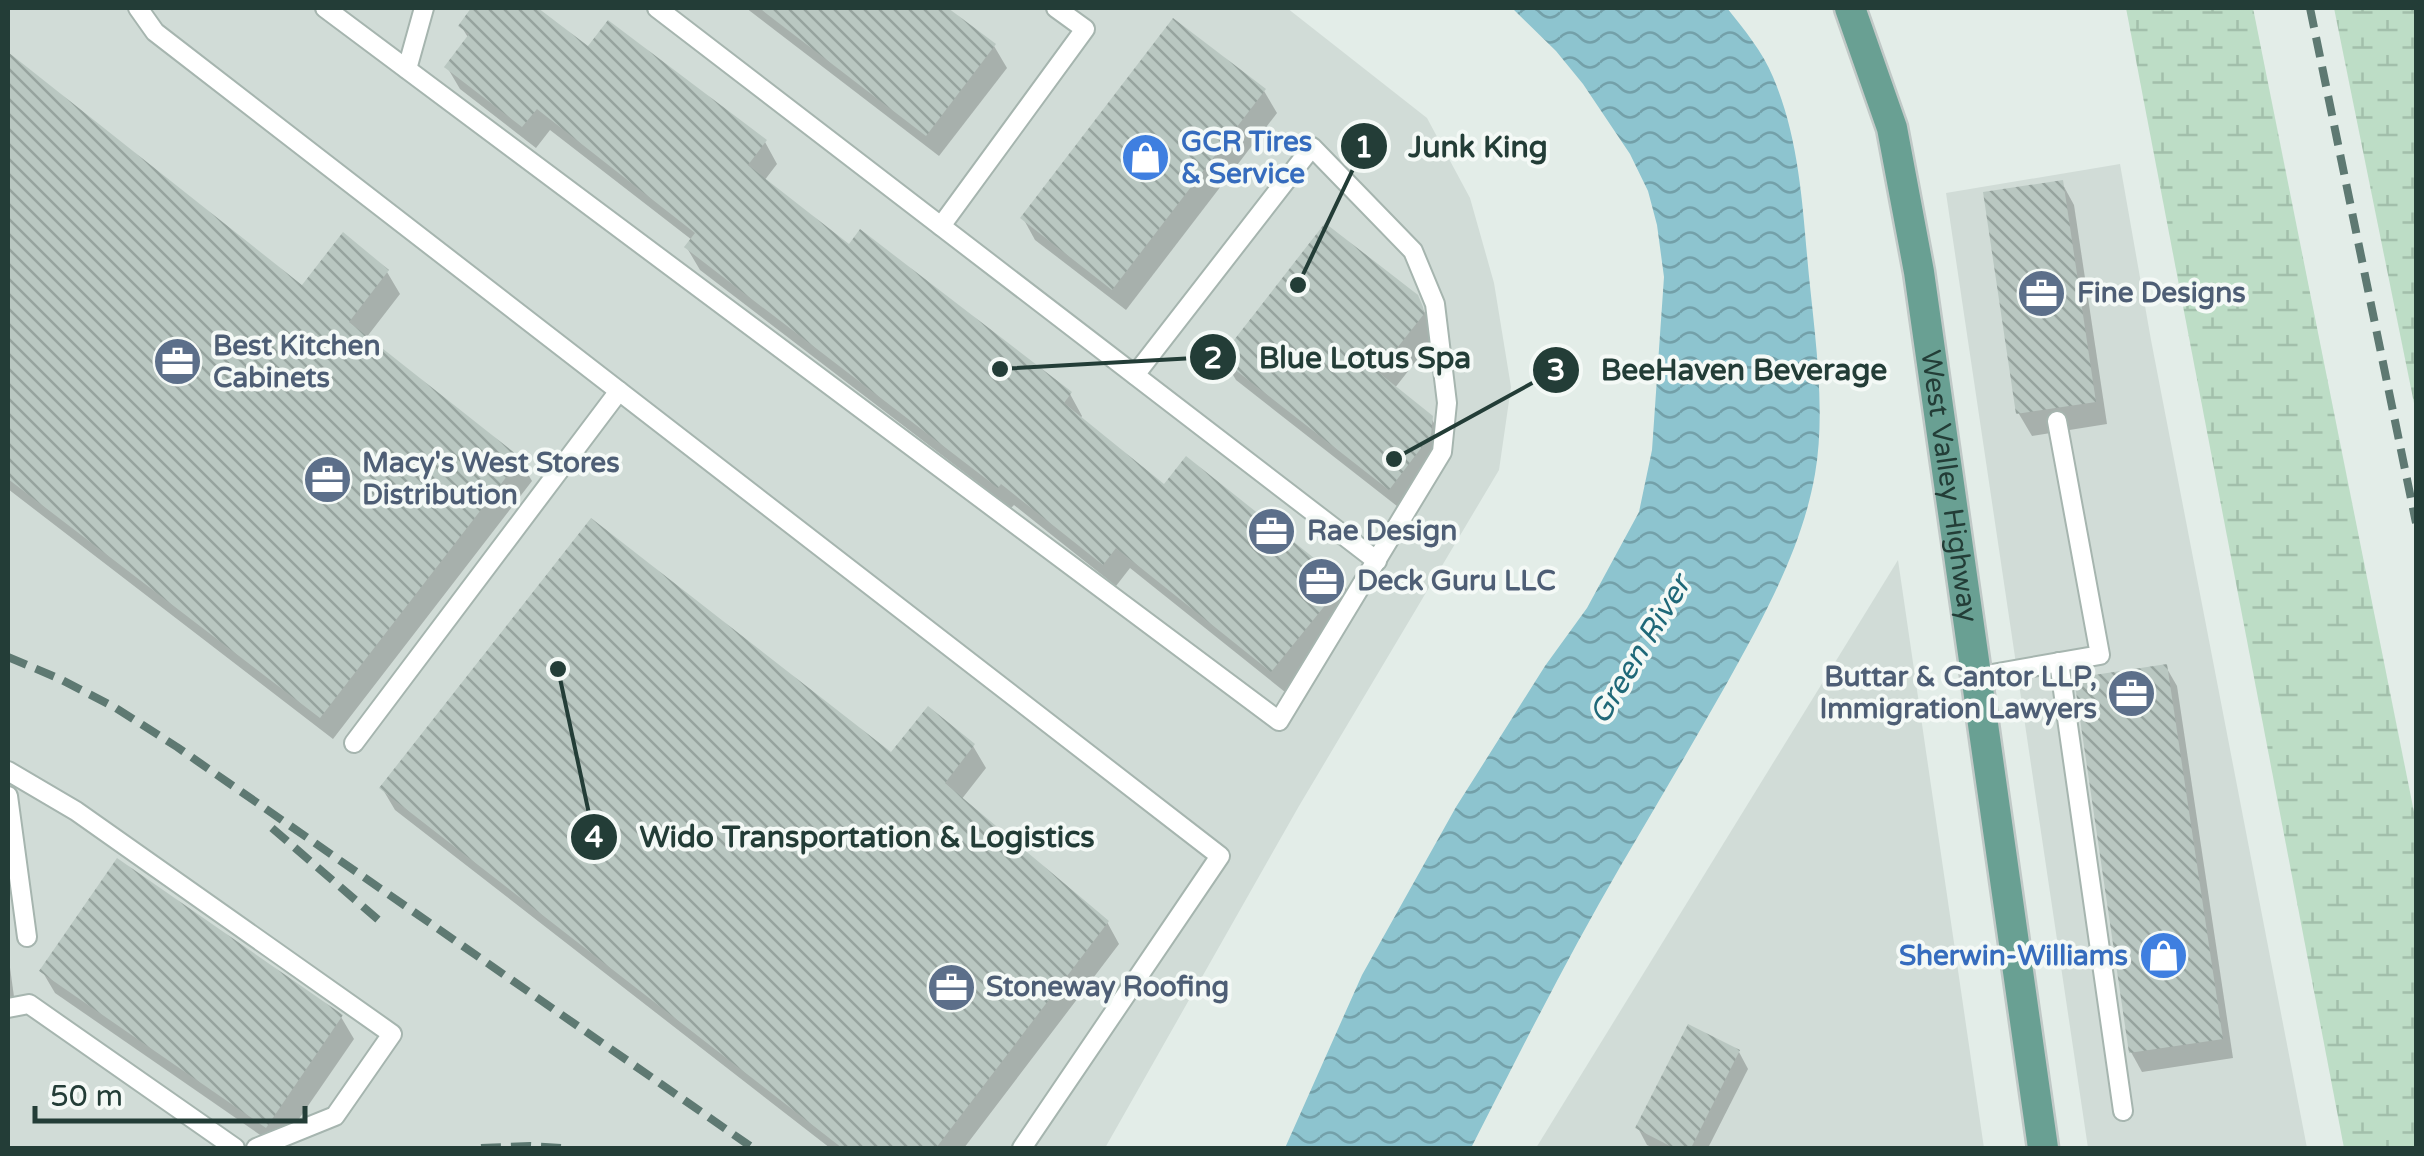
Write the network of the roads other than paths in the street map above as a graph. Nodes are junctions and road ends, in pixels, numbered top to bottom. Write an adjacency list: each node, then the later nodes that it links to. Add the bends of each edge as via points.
1 (138, 8): 10 (lane, via 155,32)
2 (325, 8): 7 (lane)
3 (424, 8): 7 (lane)
4 (657, 8): 8 (lane)
5 (1056, 8): 8 (lane, via 1085,28)
6 (1850, 8): 14 (main road, West Valley Highway, via 1892,128)
7 (407, 69): 12 (lane, via 1280,721)
8 (941, 226): 9 (lane)
9 (1135, 375): 12 (lane); 12 (lane, via 1312,147 1413,250 1435,304 1447,403 1442,452)
10 (619, 391): 15 (lane); 23 (lane, via 1220,856)
11 (2058, 421): 13 (lane, via 2100,655)
12 (1377, 562)
13 (2058, 662): 14 (lane); 20 (lane)
14 (1976, 677): 24 (main road, West Valley Highway)
15 (354, 744)
16 (8, 771): 22 (lane, via 76,811 392,1034 335,1116)
17 (8, 796): 18 (lane)
18 (27, 937)
19 (8, 1008): 21 (lane, via 30,1004)
20 (2123, 1111)
21 (234, 1148)
22 (256, 1148)
23 (1022, 1148)
24 (2043, 1148)

